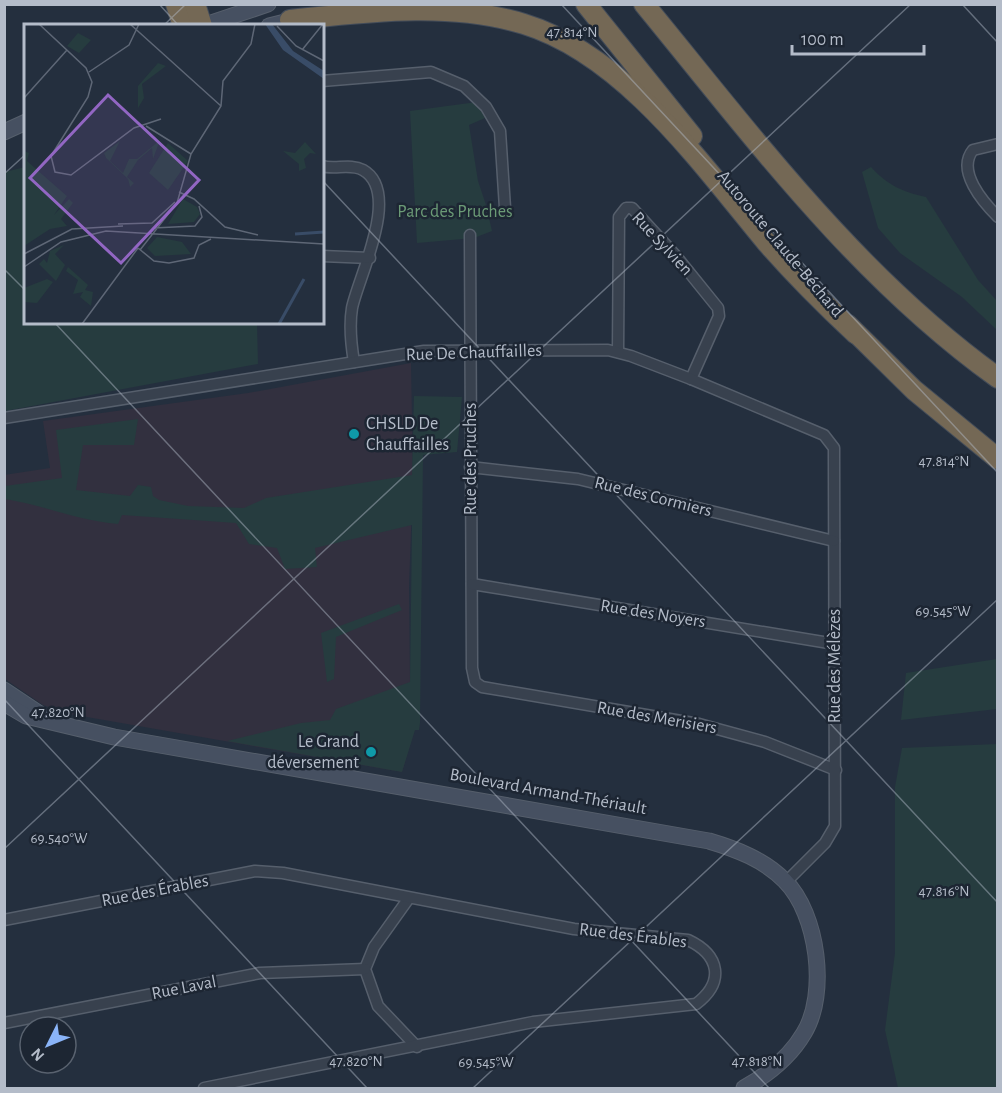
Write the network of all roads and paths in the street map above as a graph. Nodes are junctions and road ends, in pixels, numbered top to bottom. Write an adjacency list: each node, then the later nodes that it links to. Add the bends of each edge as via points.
1 (176, 4): 9 (highway)
2 (195, 4): 10 (highway)
3 (268, 4): 11 (street)
4 (366, 4): 8 (street)
5 (585, 4): 22 (highway, Autoroute Claude-Béchard, via 760,222)
6 (644, 4): 13 (highway)
7 (649, 4): 13 (highway)
8 (290, 20): 12 (street); 22 (highway, via 377,11 445,11 522,24 576,47 607,68 651,109 792,271)
9 (182, 24)
10 (202, 24)
11 (205, 24)
12 (276, 24)
13 (690, 60): 26 (highway, via 796,190 856,256 918,314)
14 (324, 81): 17 (street, via 431,72 464,86 486,107 500,131)
15 (998, 144): 18 (street, via 973,150 968,164 978,193)
16 (324, 166): 21 (street, via 356,167 372,177 377,196)
17 (505, 208)
18 (998, 217)
19 (470, 235): 23 (street, Rue des Pruches)
20 (324, 256): 21 (street)
21 (370, 258): 25 (street, via 352,306)
22 (856, 334): 30 (highway, Autoroute Claude-Béchard, via 938,411)
23 (471, 351): 24 (street, Rue De Chauffailles); 25 (street, Rue De Chauffailles, via 424,351); 31 (street, Rue des Pruches)
24 (618, 352): 27 (street, Rue De Chauffailles); 27 (street, Rue Sylvien, via 619,218 626,208 637,212 718,308 719,316)
25 (354, 362): 28 (street, Rue De Chauffailles)
26 (998, 378)
27 (691, 379): 29 (street, Rue De Chauffailles)
28 (4, 418)
29 (824, 435): 32 (street, Rue des Mélèzes, via 834,448)
30 (998, 459)
31 (470, 467): 32 (street, Rue des Cormiers, via 578,479); 33 (street, Rue des Pruches)
32 (834, 541): 34 (street, Rue des Mélèzes)
33 (471, 584): 34 (street, Rue des Noyers); 35 (street, Rue des Pruches)
34 (835, 644): 39 (street, Rue des Mélèzes)
35 (475, 682): 39 (street, Rue des Merisiers, via 482,687 734,733)
36 (4, 690): 38 (street, Boulevard Armand-Thériault)
37 (4, 703): 38 (street, Boulevard Armand-Thériault, via 26,716)
38 (55, 724): 40 (street, Boulevard Armand-Thériault, via 709,841 737,849)
39 (836, 770): 40 (street, Rue des Mélèzes, via 835,826 831,835)
40 (786, 882): 47 (street, Boulevard Armand-Thériault, via 802,906 813,938 815,1003 805,1032 792,1050)
41 (409, 898): 42 (street, Rue des Érables, via 255,871); 43 (street, via 374,947); 45 (street, Rue des Érables, via 574,929 688,940 711,957 716,975 710,994 696,1004 533,1022)
42 (4, 920)
43 (365, 969): 44 (street, Rue Laval, via 260,974); 45 (street, via 378,1006)
44 (4, 1023)
45 (417, 1047): 46 (street, Rue des Érables)
46 (204, 1089)
47 (744, 1089)

